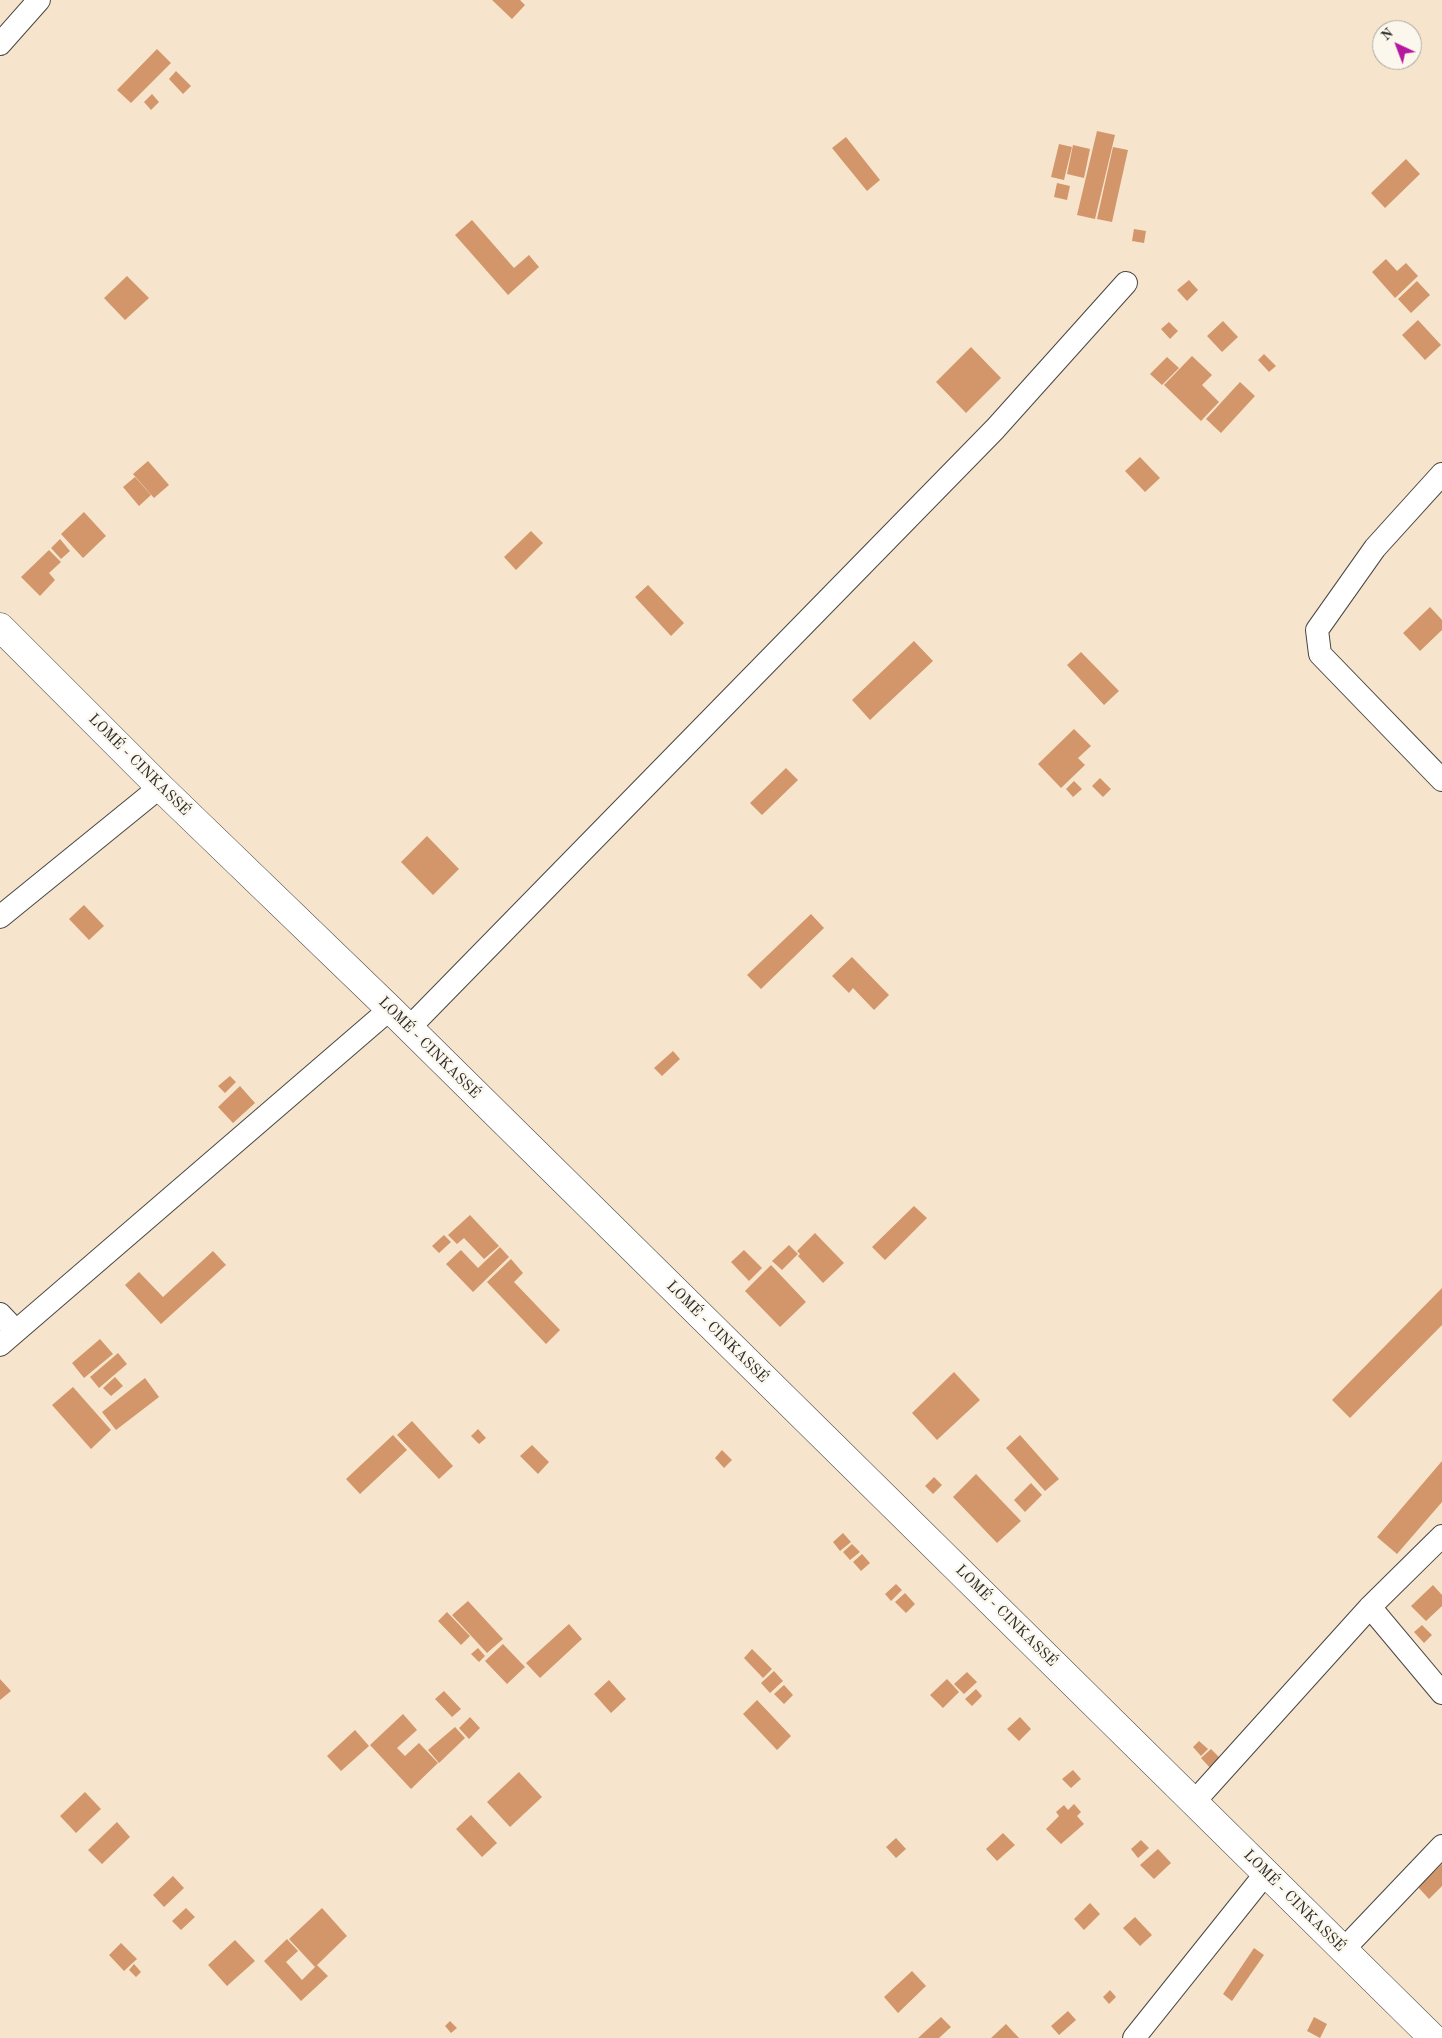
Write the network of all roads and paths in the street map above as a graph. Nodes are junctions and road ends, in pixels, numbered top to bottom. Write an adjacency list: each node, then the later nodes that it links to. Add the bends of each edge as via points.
1 (39, 0): 2 (street)
2 (0, 44)
3 (1126, 282): 9 (street, via 995,429)
4 (1442, 474): 6 (street, via 1375,548 1317,630 1320,654)
5 (0, 628): 7 (highway, LOMÉ - CINKASSÉ)
6 (1442, 780)
7 (160, 787): 8 (street); 9 (highway, LOMÉ - CINKASSÉ)
8 (0, 917)
9 (399, 1018): 11 (street); 15 (highway, LOMÉ - CINKASSÉ)
10 (0, 1314): 11 (street)
11 (8, 1338)
12 (1442, 1536): 13 (street)
13 (1370, 1607): 14 (street); 15 (street)
14 (1442, 1693)
15 (1194, 1802): 17 (highway, LOMÉ - CINKASSÉ)
16 (1442, 1846): 18 (street)
17 (1266, 1873): 18 (highway, LOMÉ - CINKASSÉ); 19 (street)
18 (1343, 1950): 20 (highway, LOMÉ - CINKASSÉ)
19 (1134, 2038)
20 (1433, 2038)

